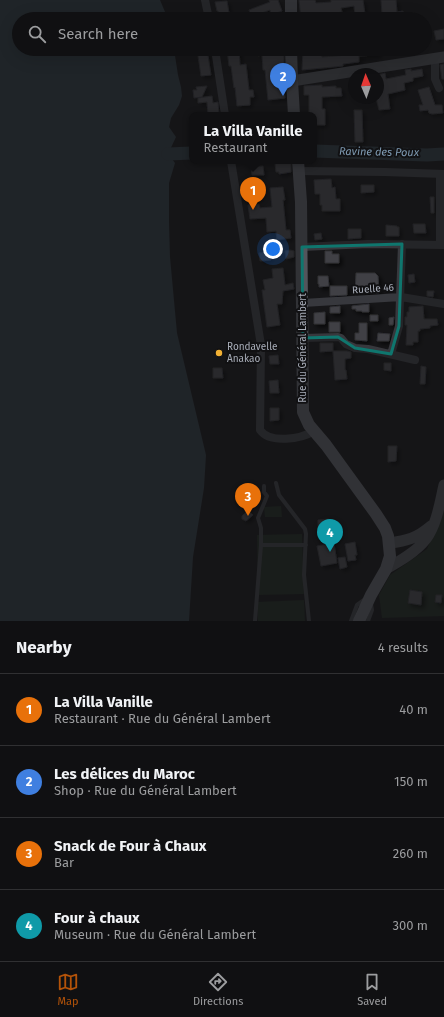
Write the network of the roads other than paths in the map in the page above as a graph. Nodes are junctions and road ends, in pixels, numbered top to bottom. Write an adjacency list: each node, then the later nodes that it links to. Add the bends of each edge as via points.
1 (206, 0): 3 (street)
2 (291, 0): 4 (main road)
3 (208, 12)
4 (291, 12)
5 (216, 56): 10 (street)
6 (291, 56): 8 (main road)
7 (439, 58): 8 (main road); 9 (street, via 434,80)
8 (292, 81): 11 (main road)
9 (439, 88)
10 (225, 112)
11 (294, 112)
12 (232, 164): 24 (street, via 261,345 260,430 268,438 276,439 307,435)
13 (299, 166): 14 (street); 17 (main road, Rue du Général Lambert)
14 (442, 174): 16 (street)
15 (402, 244): 16 (street); 17 (street); 18 (street)
16 (442, 245)
17 (302, 247): 19 (main road, Rue du Général Lambert)
18 (400, 297): 19 (street, Ruelle 46); 20 (street, Ruelle 46); 22 (street, via 399,326)
19 (303, 303): 21 (main road, Rue du Général Lambert)
20 (444, 304)
21 (303, 338): 22 (street, via 338,337 355,348); 24 (main road, Rue du Général Lambert, via 303,412)
22 (391, 354): 23 (street)
23 (415, 360)
24 (314, 431): 29 (main road, Rue du Général Lambert, via 376,514 385,528)
25 (276, 483): 31 (lane, via 279,495 305,529)
26 (444, 485): 28 (main road)
27 (264, 486): 30 (lane, via 266,496 258,518)
28 (434, 523): 29 (main road, via 422,534 411,539); 32 (main road, via 418,548)
29 (389, 543): 32 (main road, Rue du Général Lambert, via 390,556)
30 (261, 545): 31 (lane); 34 (lane)
31 (306, 545): 35 (lane, via 304,575)
32 (386, 569): 33 (main road, Rue du Général Lambert)
33 (371, 595): 36 (lane, via 358,605); 37 (main road, Rue du Général Lambert); 38 (lane, via 372,610)
34 (255, 621)
35 (309, 621)
36 (351, 621)
37 (359, 621)
38 (368, 621)

